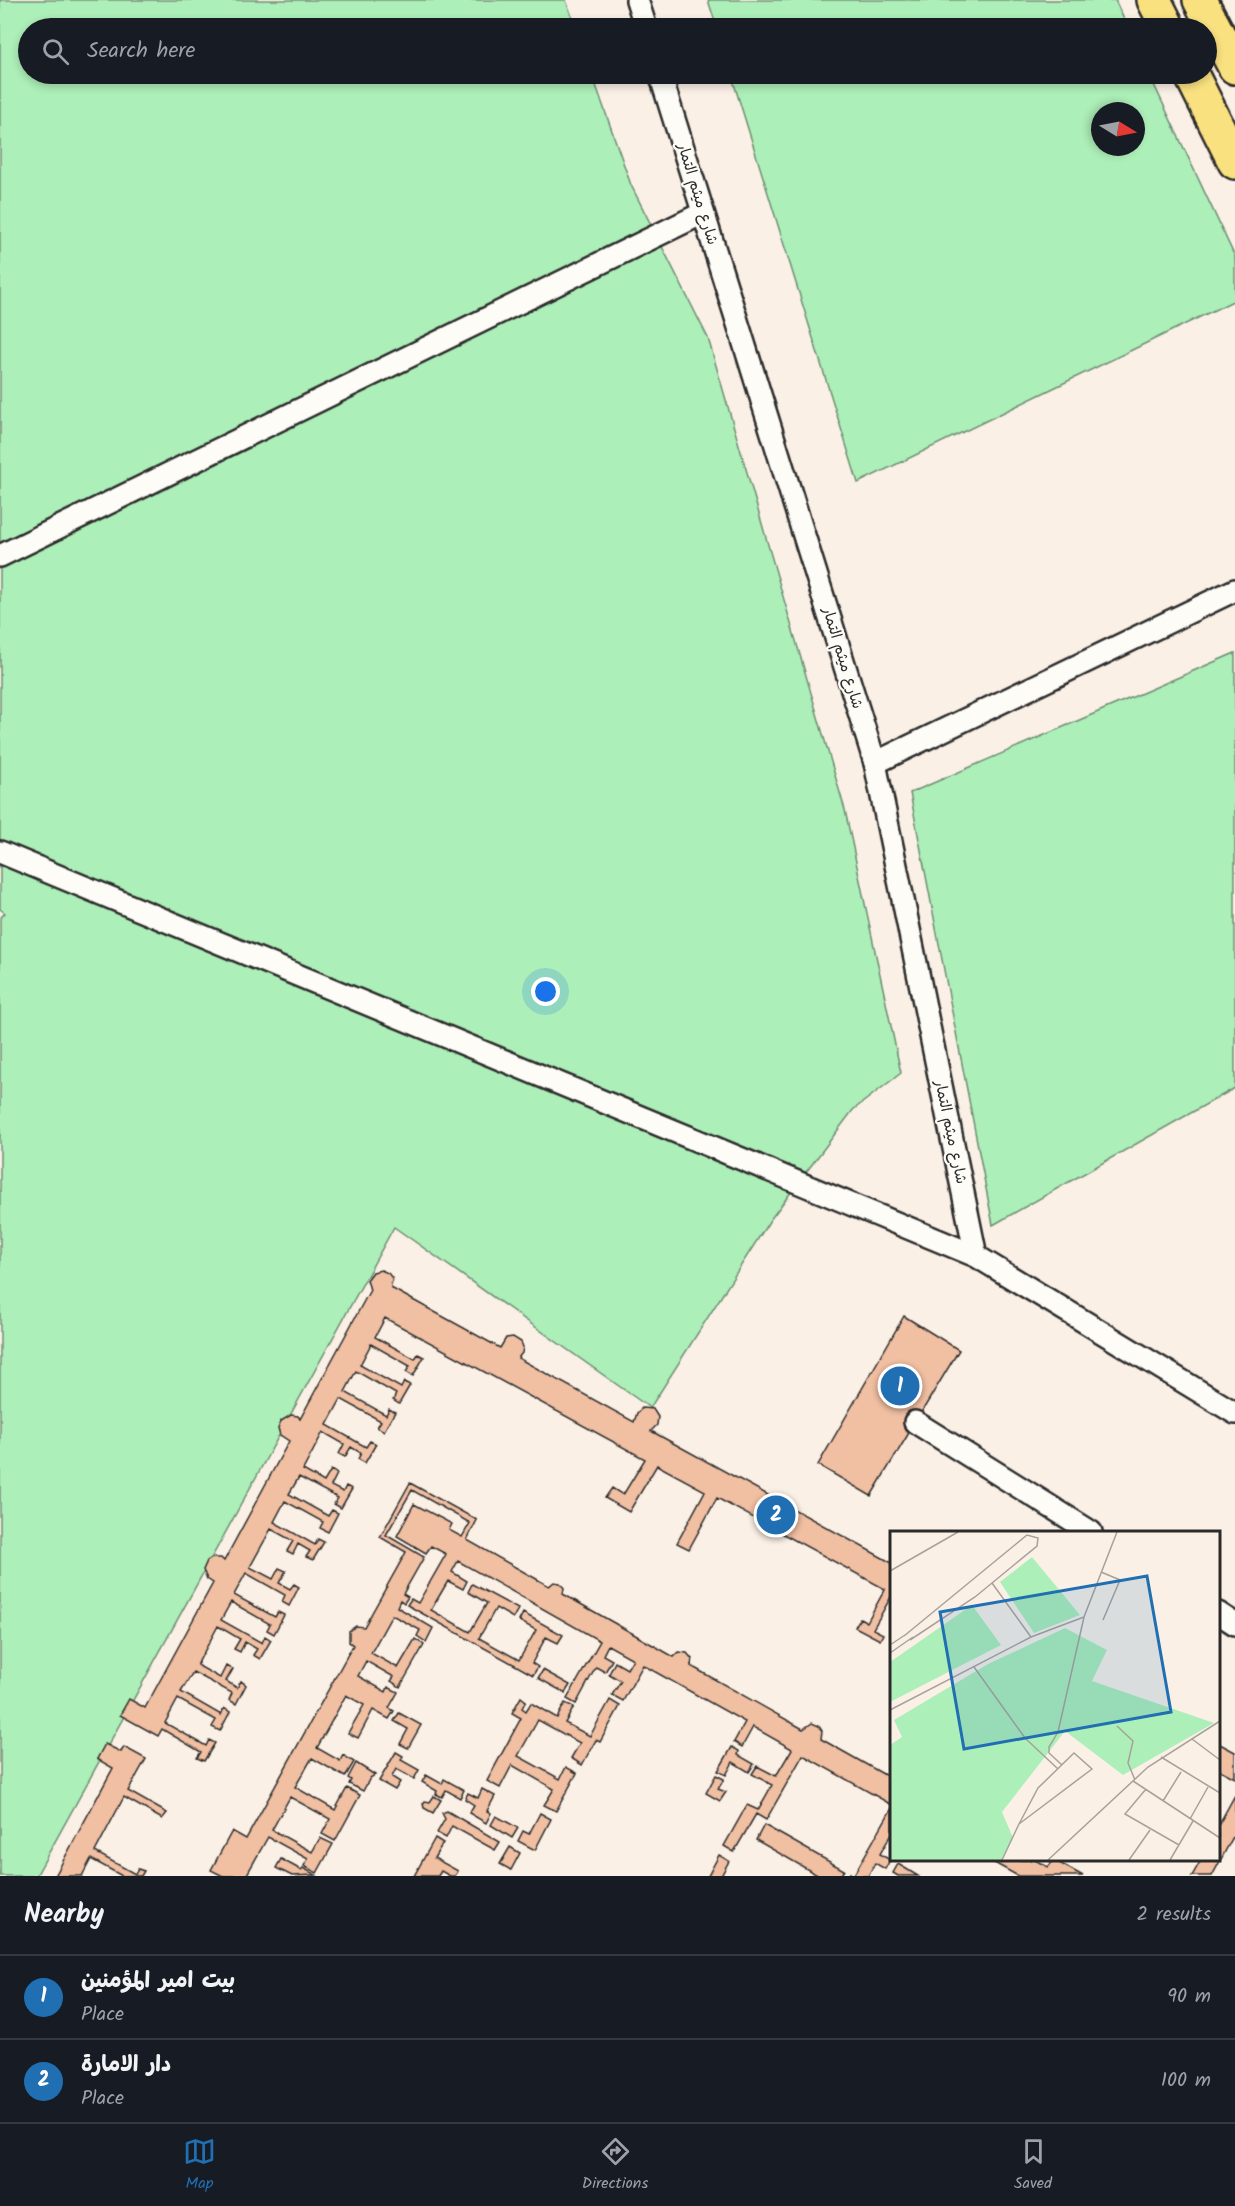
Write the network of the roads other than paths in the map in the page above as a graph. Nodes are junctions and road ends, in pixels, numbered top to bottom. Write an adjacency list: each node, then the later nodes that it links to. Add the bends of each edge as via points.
1 (637, 0): 4 (lane)
2 (1154, 0): 5 (highway)
3 (1200, 0): 6 (highway)
4 (643, 18)
5 (1163, 18)
6 (1209, 18)
7 (1217, 33): 8 (highway)
8 (1235, 67)
9 (663, 84): 12 (lane, شارع ميثم التمار)
10 (1196, 84): 11 (highway)
11 (1235, 162)
12 (703, 213): 13 (lane); 15 (lane, شارع ميثم التمار)
13 (0, 555)
14 (1235, 590): 15 (lane)
15 (875, 763): 17 (lane, شارع ميثم التمار)
16 (0, 852): 17 (lane)
17 (976, 1256): 18 (lane)
18 (1235, 1413)
19 (915, 1422): 20 (lane)
20 (1087, 1531)
21 (1220, 1614): 22 (lane)
22 (1235, 1624)

